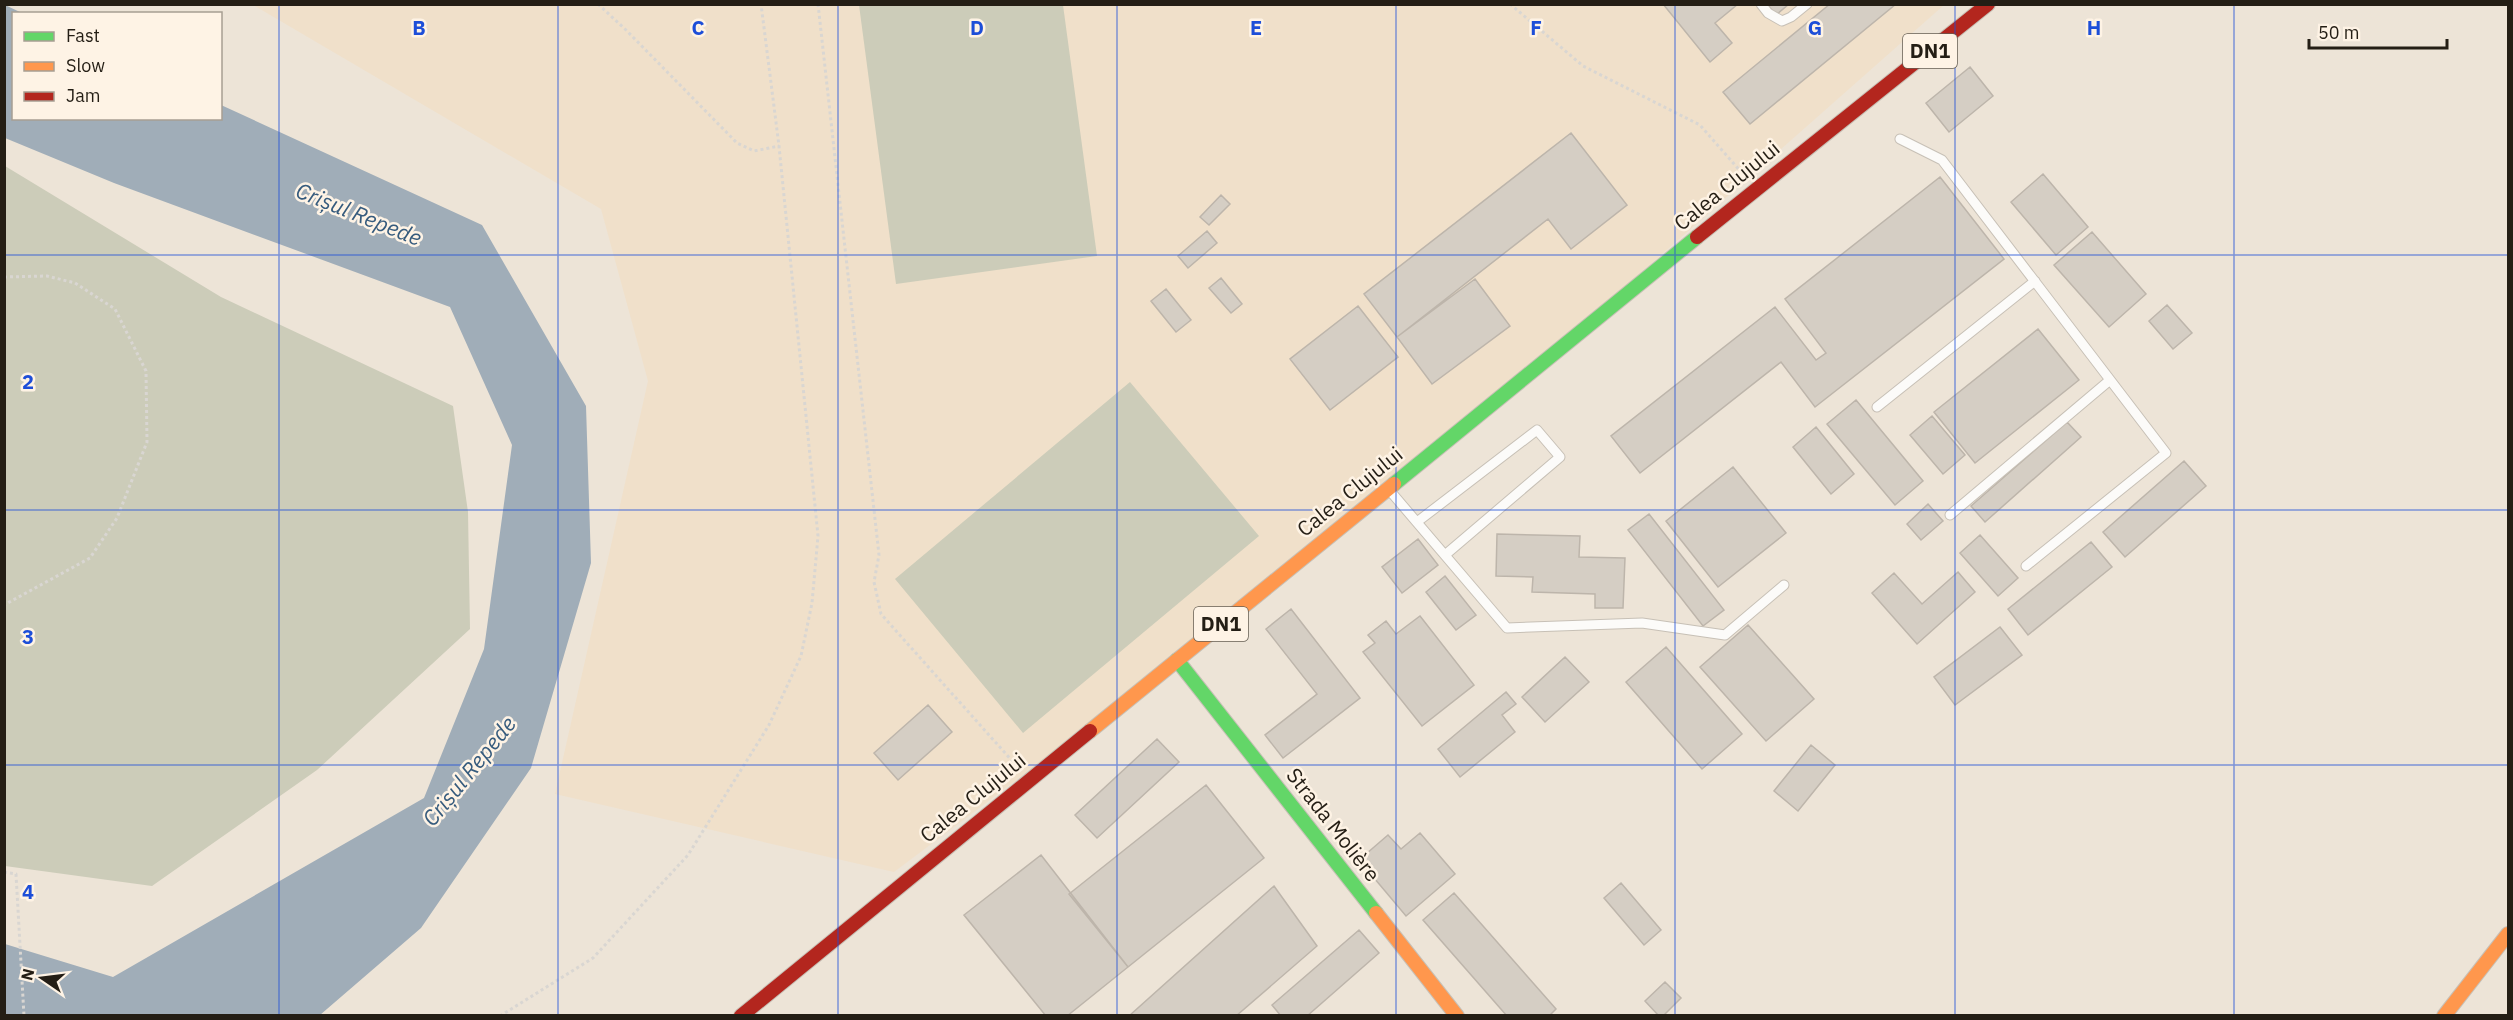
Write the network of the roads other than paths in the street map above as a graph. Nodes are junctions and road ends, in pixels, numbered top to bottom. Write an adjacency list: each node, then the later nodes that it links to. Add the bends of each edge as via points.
1 (1761, 4): 2 (lane, via 1782,21)
2 (1807, 4)
3 (1988, 4): 8 (main road, Calea Clujului / DN1)
4 (1900, 139): 5 (lane, via 1942,160)
5 (2035, 281): 6 (lane); 7 (lane)
6 (2110, 380): 9 (lane); 12 (lane, via 2166,453)
7 (1877, 407)
8 (1388, 488): 10 (lane); 14 (main road, Calea Clujului / DN1)
9 (1950, 515)
10 (1417, 522): 11 (lane); 11 (lane, via 1537,430 1560,457)
11 (1445, 555): 13 (lane, via 1507,628 1642,623 1725,635)
12 (2026, 566)
13 (1784, 585)
14 (1178, 660): 16 (main road, Calea Clujului / DN1, via 1029,780); 18 (main road, Strada Molière)
15 (2508, 934): 19 (main road)
16 (756, 1011): 17 (main road, Calea Clujului / DN1)
17 (741, 1016)
18 (1457, 1016)
19 (2444, 1016)

